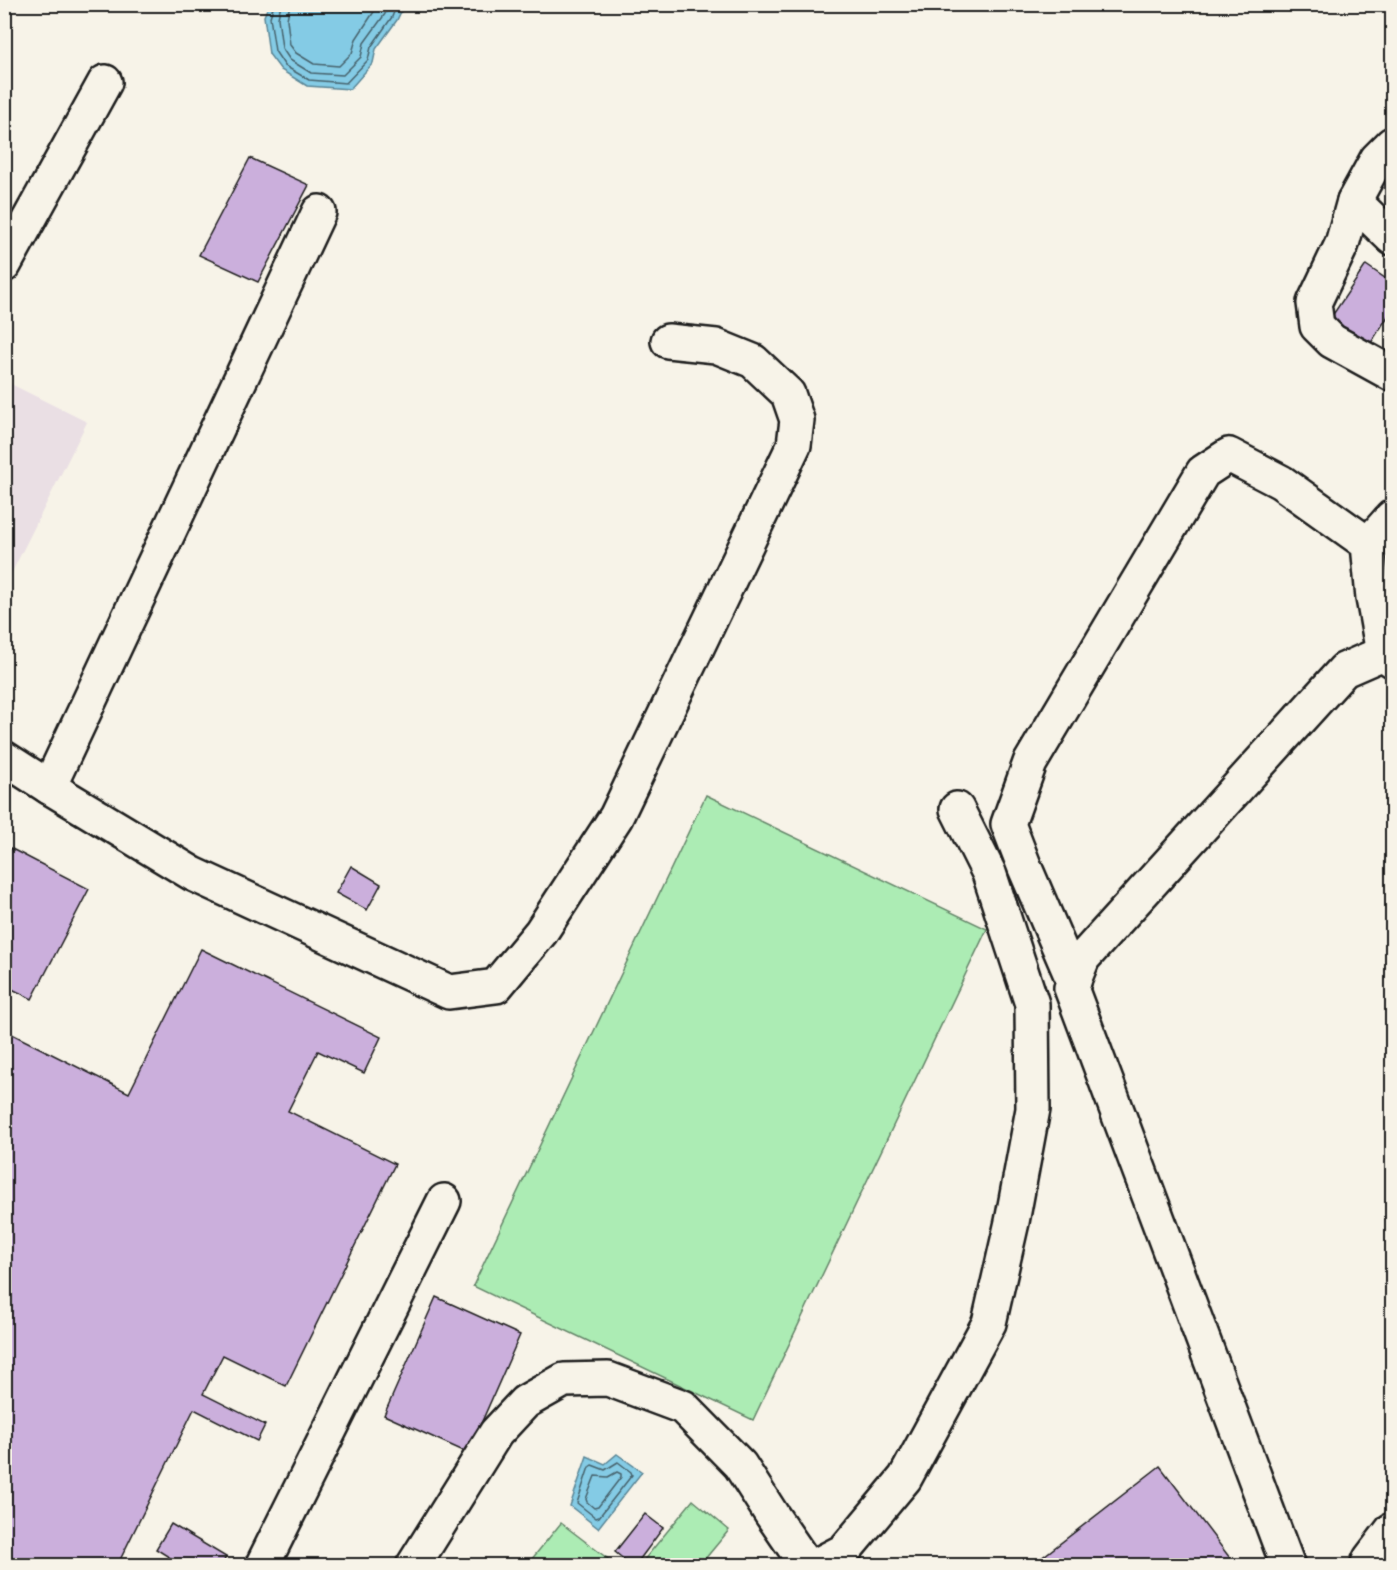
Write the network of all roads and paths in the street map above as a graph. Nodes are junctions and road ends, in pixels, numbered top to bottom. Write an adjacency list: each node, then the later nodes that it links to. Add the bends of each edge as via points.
1 (105, 82): 6 (lane)
2 (1392, 144): 3 (lane, via 1377,159)
3 (1353, 201): 5 (lane); 8 (lane, via 1342,244 1314,303 1317,326 1332,341)
4 (319, 212): 13 (lane)
5 (1392, 238)
6 (4, 266)
7 (668, 341): 13 (lane, via 716,346 753,361 788,394 797,420 794,444 616,817 541,932 496,986 449,992 193,874)
8 (1392, 374)
9 (1392, 517): 10 (lane)
10 (1368, 544): 11 (lane, via 1373,598); 15 (lane, via 1281,482 1229,455 1203,472 1030,763 1008,824)
11 (1388, 656): 15 (lane, via 1344,670 1083,958)
12 (4, 758): 13 (lane)
13 (49, 787)
14 (957, 809): 21 (lane, via 989,873 1032,1004 1033,1109 989,1323 904,1478 844,1551)
15 (1074, 982): 22 (lane, via 1071,988)
16 (444, 1201): 18 (lane)
17 (1392, 1530): 23 (lane)
18 (262, 1566)
19 (413, 1566): 20 (lane, via 496,1433 525,1402 564,1380 608,1379 683,1407 740,1465)
20 (807, 1566)
21 (815, 1566)
22 (1287, 1566)
23 (1367, 1566)

